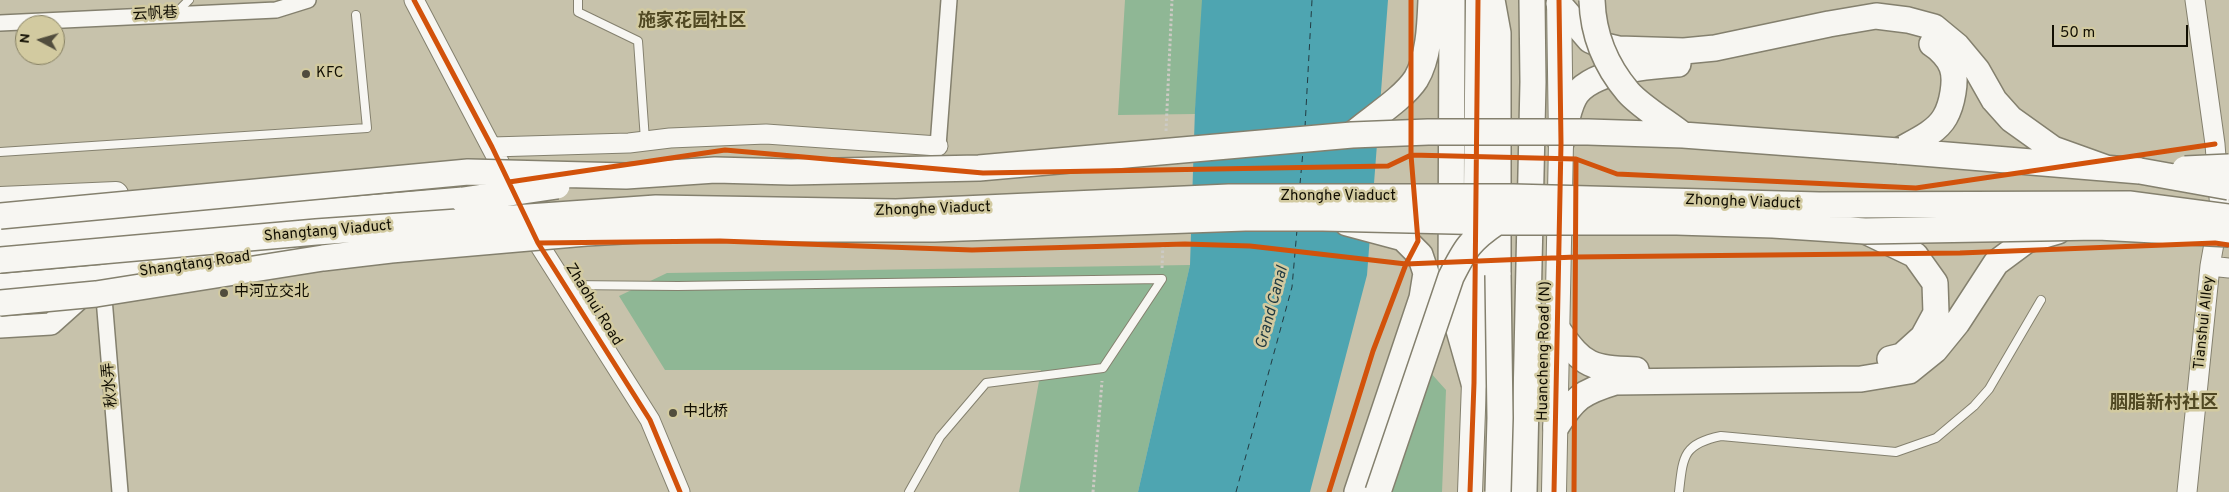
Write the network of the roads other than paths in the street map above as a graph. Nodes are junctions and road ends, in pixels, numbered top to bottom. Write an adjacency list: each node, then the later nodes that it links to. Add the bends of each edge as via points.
1 (189, 0): 14 (lane)
2 (308, 0): 14 (street, 云帆巷, via 276,10)
3 (414, 0): 24 (street, Zhaohui Road)
4 (578, 0): 20 (lane, via 578,12 638,41)
5 (949, 0): 23 (street)
6 (1431, 0): 18 (highway, via 1428,41 1423,64 1415,80)
7 (1452, 0): 58 (highway, via 1451,302)
8 (1478, 0): 58 (main road)
9 (1492, 0): 66 (highway, bridge, via 1498,33)
10 (1532, 0): 67 (highway)
11 (1592, 0): 19 (highway, bridge, via 1593,23 1606,60 1629,93)
12 (2195, 0): 22 (street, Tianshui Alley)
13 (1559, 2): 17 (highway, via 1590,40 1601,46); 21 (main road, Huancheng Road (N))
14 (175, 14): 16 (street, 云帆巷)
15 (356, 16): 26 (lane, via 366,128)
16 (0, 23)
17 (1660, 58): 21 (highway, via 1600,78 1586,86 1574,98); 25 (highway, via 1719,61 1856,33 1902,31 1923,38 1940,50 1953,68 1954,94 1945,118 1927,135); 28 (highway, via 1876,16 1908,20 1934,27 1957,46 2011,120 2053,149)
18 (1352, 135): 19 (highway, bridge, via 1588,132); 30 (highway, bridge, via 979,168 791,172 715,170)
19 (1683, 135): 25 (highway, bridge)
20 (645, 141): 23 (street, via 766,134); 24 (street)
21 (1561, 144): 56 (main road, Huancheng Road (N))
22 (2222, 144): 45 (street, Tianshui Alley)
23 (938, 146)
24 (492, 147): 31 (street, Zhaohui Road)
25 (1898, 151): 28 (highway)
26 (0, 152)
27 (2229, 167): 29 (highway, bridge)
28 (2106, 168): 29 (highway)
29 (2140, 171): 32 (highway, bridge)
30 (626, 176): 37 (highway, bridge, via 468,172); 44 (highway, Shangtang Viaduct, bridge, via 463,200)
31 (509, 182): 33 (main road, via 319,194 166,192); 46 (street, Zhaohui Road)
32 (2229, 187)
33 (0, 199)
34 (2129, 204): 35 (highway, bridge); 36 (highway, Zhonghe Viaduct, bridge, via 1819,205 1513,196 1229,197 896,212); 38 (highway, Zhonghe Viaduct, bridge)
35 (2229, 207)
36 (656, 208): 42 (highway, bridge); 47 (highway, Shangtang Viaduct, bridge, via 316,232)
37 (0, 216)
38 (2229, 217)
39 (1323, 218): 40 (highway, bridge); 42 (highway, bridge, via 934,229); 63 (highway, bridge, via 1403,238 1420,255 1426,273 1422,298)
40 (1497, 222): 43 (highway, bridge, via 1677,222); 64 (highway, bridge, via 1467,246 1451,277)
41 (2073, 228): 43 (highway, bridge); 45 (highway, bridge, via 2121,228); 57 (highway, bridge, via 2027,240 1996,263 1957,323 1935,350 1909,371)
42 (728, 229): 54 (highway, bridge, via 586,233 391,250 96,294)
43 (1865, 231): 57 (highway, via 1915,255 1935,283 1936,313 1923,337 1902,356)
44 (0, 239)
45 (2222, 239): 48 (street, Tianshui Alley)
46 (538, 243): 50 (main road, Shangtang Road, via 435,237 298,249); 51 (street, Zhaohui Road)
47 (0, 260)
48 (2210, 266): 49 (street); 70 (street, Tianshui Alley)
49 (2229, 268)
50 (102, 277): 52 (main road, Shangtang Road); 55 (main road, via 52,324); 60 (street, 秋水弄)
51 (567, 285): 61 (street, Zhaohui Road, via 650,420); 62 (lane, via 1162,279 1103,368 986,383 940,437)
52 (0, 286)
53 (2041, 300): 69 (lane, via 1989,389 1936,438 1896,452 1722,436 1706,439 1688,449 1682,464)
54 (0, 303)
55 (0, 327)
56 (1558, 330): 57 (highway, via 1584,362 1596,367); 59 (main road, Huancheng Road (N))
57 (1861, 372): 59 (highway, via 1615,382 1579,397)
58 (1474, 383): 65 (main road)
59 (1556, 427): 68 (main road, Huancheng Road (N))
60 (120, 492)
61 (680, 492)
62 (909, 492)
63 (1357, 492)
64 (1378, 492)
65 (1470, 492)
66 (1498, 492)
67 (1524, 492)
68 (1554, 492)
69 (1679, 492)
70 (2187, 492)

